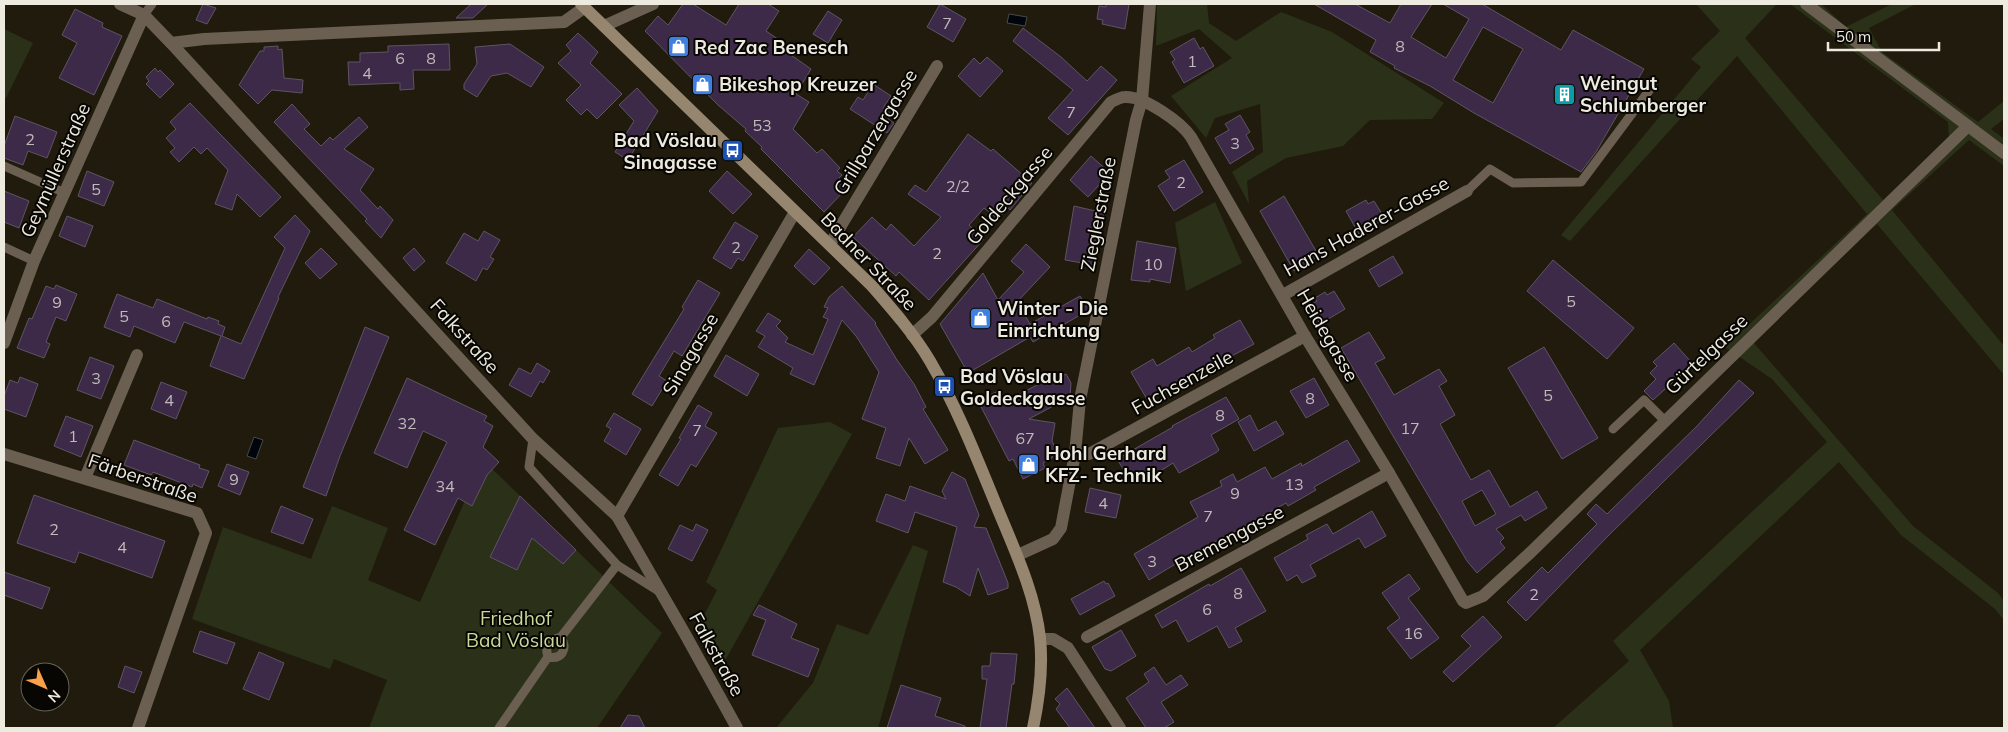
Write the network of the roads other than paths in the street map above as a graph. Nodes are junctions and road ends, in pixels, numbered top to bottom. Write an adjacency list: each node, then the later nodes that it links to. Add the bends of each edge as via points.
1 (120, 4): 7 (street, Falkstraße)
2 (152, 4): 7 (lane)
3 (653, 4): 8 (street)
4 (1150, 4): 12 (street, Zieglerstraße)
5 (1806, 4): 13 (street)
6 (583, 5): 8 (street, Badner Straße); 9 (street, via 564,22)
7 (144, 15): 9 (street, Falkstraße); 17 (street, Geymüllerstraße)
8 (604, 26): 18 (street, Badner Straße)
9 (171, 42): 30 (street, Falkstraße)
10 (937, 66): 19 (street, Grillparzergasse)
11 (1651, 88): 16 (lane, via 1581,182 1513,183 1490,169)
12 (1142, 100): 22 (street, Heidegasse, via 1186,130); 24 (street, Goldeckgasse, via 1125,96 1111,102 932,317); 32 (street, Zieglerstraße, via 1080,400)
13 (1968, 126): 14 (street); 28 (street, Gürtelgasse)
14 (2004, 153)
15 (4, 166): 17 (lane)
16 (1467, 191): 22 (street, Hans Haderer-Gasse)
17 (65, 193): 21 (street, Geymüllerstraße)
18 (795, 212): 19 (street, Badner Straße); 35 (street, Sinagasse)
19 (830, 244): 24 (street, Badner Straße, via 872,286)
20 (4, 247): 21 (lane)
21 (34, 261): 23 (street, Geymüllerstraße)
22 (1283, 295): 25 (street, Heidegasse)
23 (7, 326): 26 (street, Geymüllerstraße)
24 (912, 335): 36 (street, Badner Straße, via 944,387)
25 (1305, 336): 32 (street, Fuchsenzeile, via 1089,454); 33 (street, Heidegasse)
26 (4, 343)
27 (137, 356): 34 (street)
28 (1664, 421): 29 (lane, via 1644,400); 39 (street, Gürtelgasse, via 1483,596)
29 (1613, 429)
30 (533, 439): 35 (street, Falkstraße); 37 (lane, via 529,467)
31 (4, 454): 34 (street, Färberstraße)
32 (1075, 454): 36 (street, Zieglerstraße, via 1061,528 1053,539)
33 (1389, 473): 39 (street, Heidegasse); 40 (street, Bremengasse)
34 (85, 478): 44 (street, Färberstraße, via 197,513 206,533)
35 (617, 516): 38 (street, Falkstraße)
36 (1018, 555): 42 (street, Badner Straße)
37 (617, 565): 38 (lane); 41 (lane)
38 (662, 594): 46 (street, Falkstraße)
39 (1466, 603)
40 (1087, 637)
41 (561, 638): 43 (lane, via 548,644); 43 (lane, via 565,643 560,656)
42 (1040, 639): 47 (street, Badner Straße, via 1041,676); 48 (street, via 1053,639 1068,648)
43 (548, 657): 45 (lane)
44 (138, 728)
45 (499, 728)
46 (737, 728)
47 (1033, 728)
48 (1120, 728)

